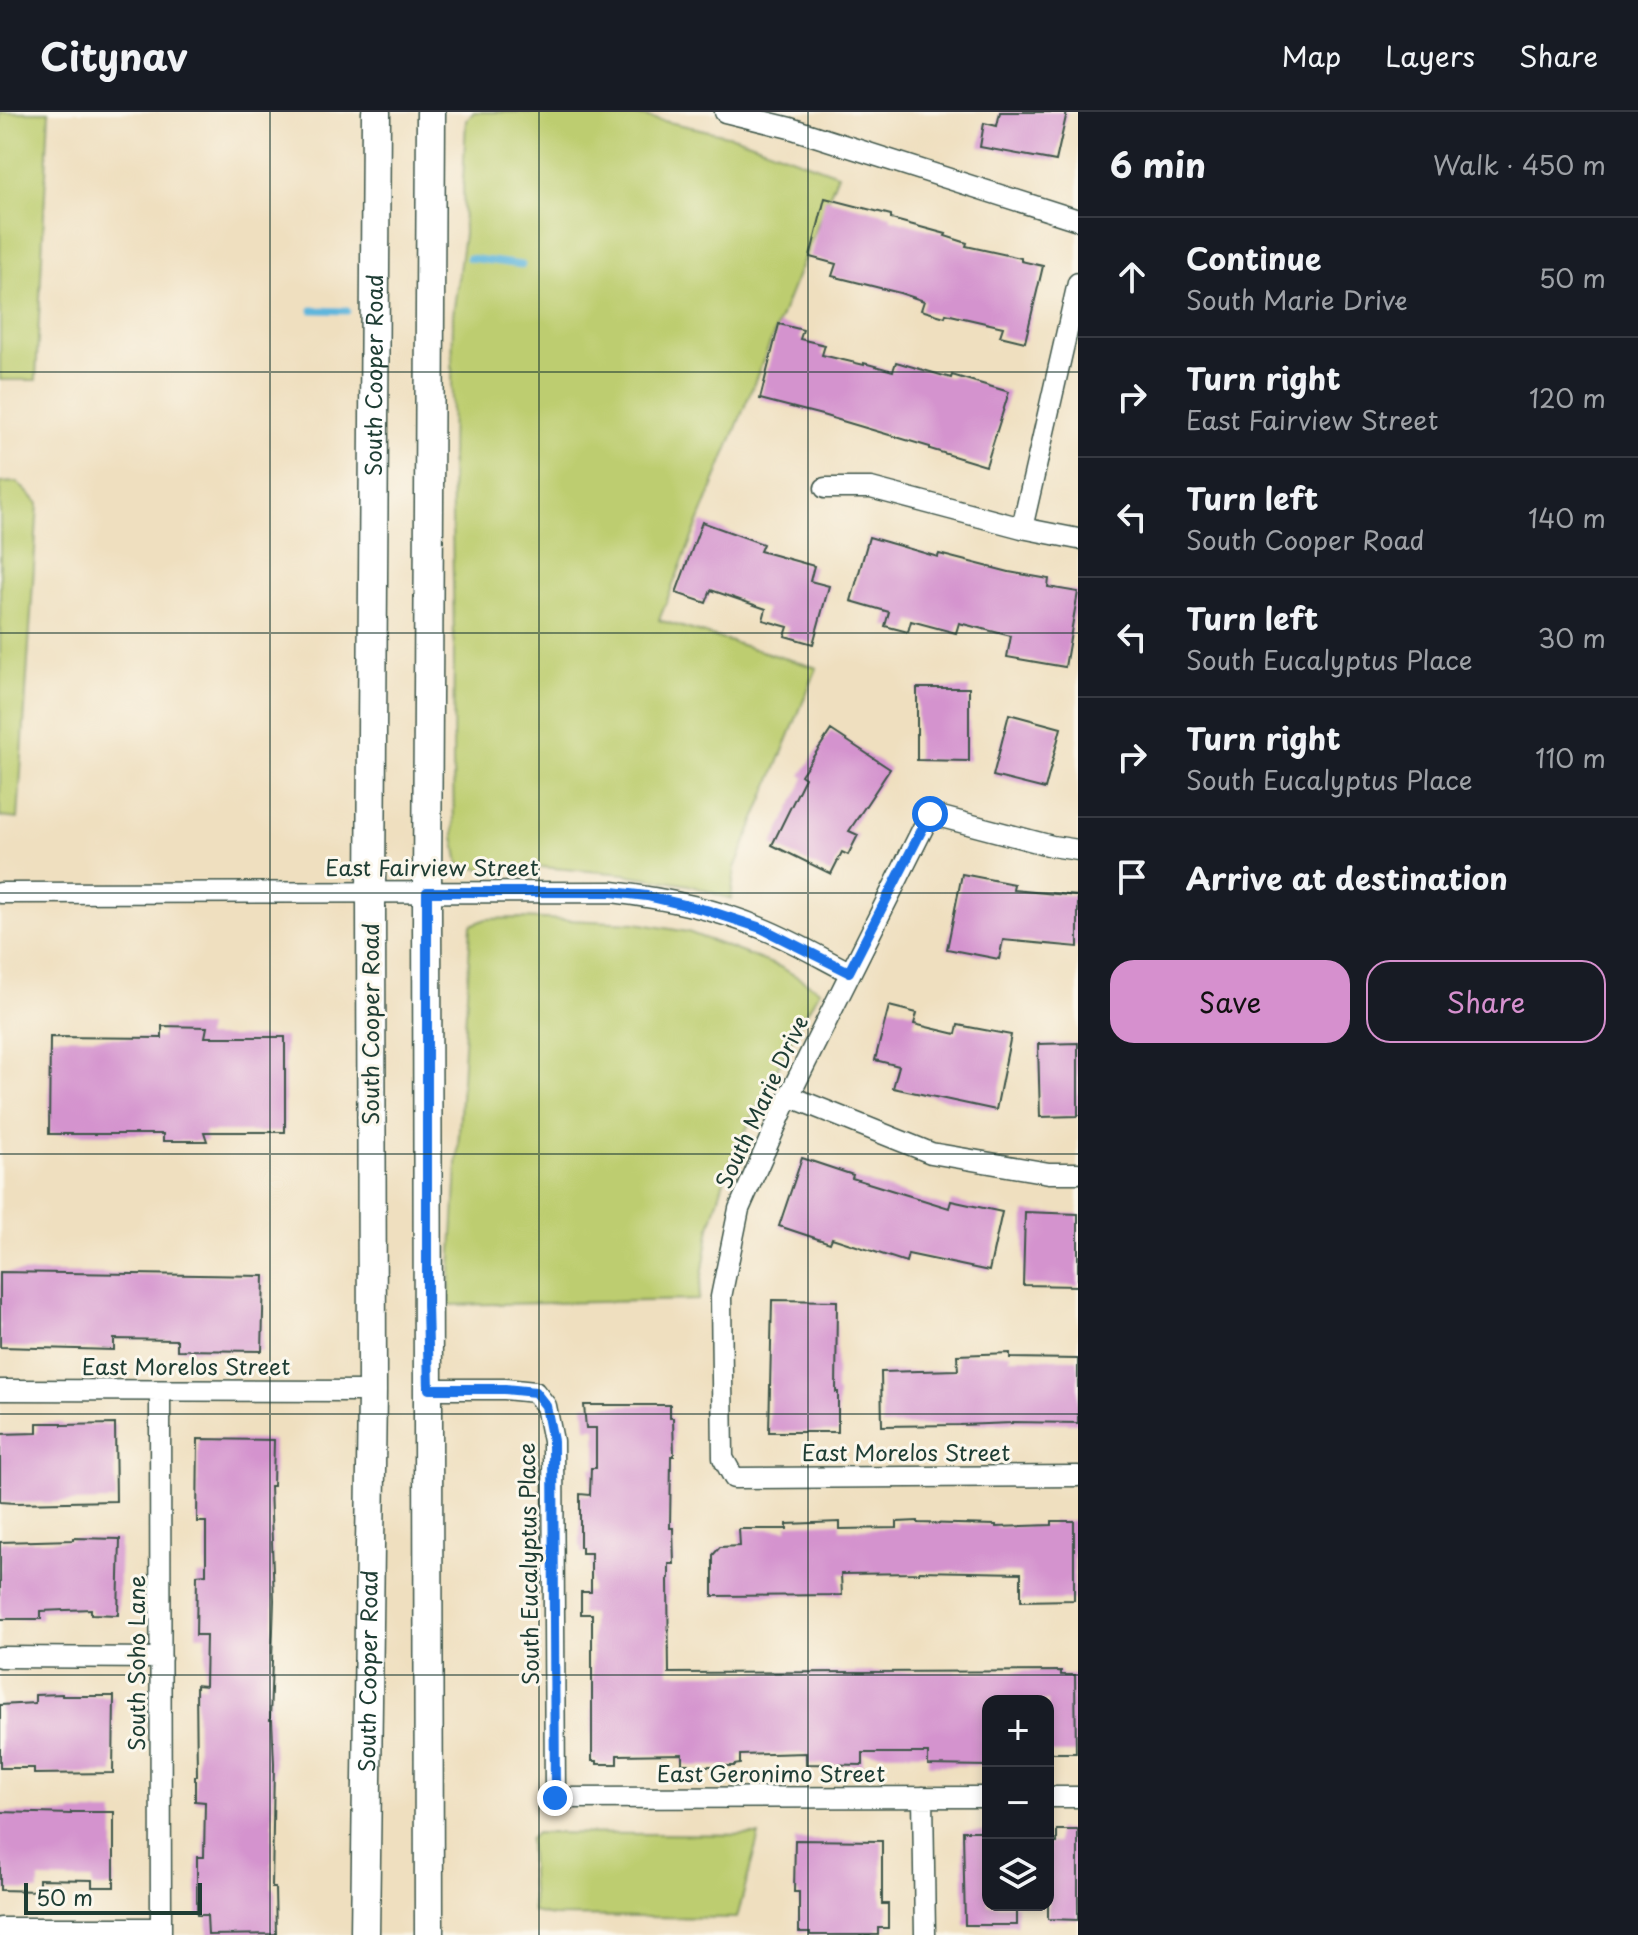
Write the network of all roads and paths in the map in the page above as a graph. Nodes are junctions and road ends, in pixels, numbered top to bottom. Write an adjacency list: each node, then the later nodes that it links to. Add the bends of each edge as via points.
1 (376, 112): 11 (main road, South Cooper Road)
2 (431, 112): 12 (main road)
3 (725, 112): 4 (street)
4 (792, 120): 5 (street)
5 (1078, 220)
6 (1078, 283): 8 (street)
7 (825, 488): 8 (street, via 871,488)
8 (1022, 528): 9 (street)
9 (1078, 539)
10 (1078, 850): 14 (street, South Marie Drive, via 930,814)
11 (371, 892): 12 (street, East Fairview Street); 13 (street, East Fairview Street); 20 (main road, South Cooper Road)
12 (427, 892): 14 (street, East Fairview Street, via 647,896 761,928); 17 (main road)
13 (0, 893)
14 (849, 972): 15 (street, South Marie Drive)
15 (789, 1096): 16 (street, via 931,1153); 22 (street, South Marie Drive, via 739,1209 721,1297 723,1458)
16 (1078, 1173)
17 (429, 1389): 29 (street, South Eucalyptus Place, via 535,1392 546,1406 553,1441); 33 (main road)
18 (0, 1390): 19 (street, East Morelos Street)
19 (160, 1391): 20 (street, East Morelos Street); 24 (street, South Soho Lane)
20 (372, 1391): 32 (main road, South Cooper Road)
21 (1078, 1476): 22 (street, East Morelos Street)
22 (734, 1478)
23 (0, 1657): 24 (street)
24 (161, 1658): 31 (street, South Soho Lane)
25 (923, 1797): 26 (street, East Geronimo Street); 29 (street, East Geronimo Street); 34 (street)
26 (982, 1797)
27 (1054, 1797): 28 (street)
28 (1078, 1797)
29 (555, 1798)
30 (0, 1928): 31 (street)
31 (161, 1931)
32 (365, 1935)
33 (429, 1935)
34 (925, 1935)

